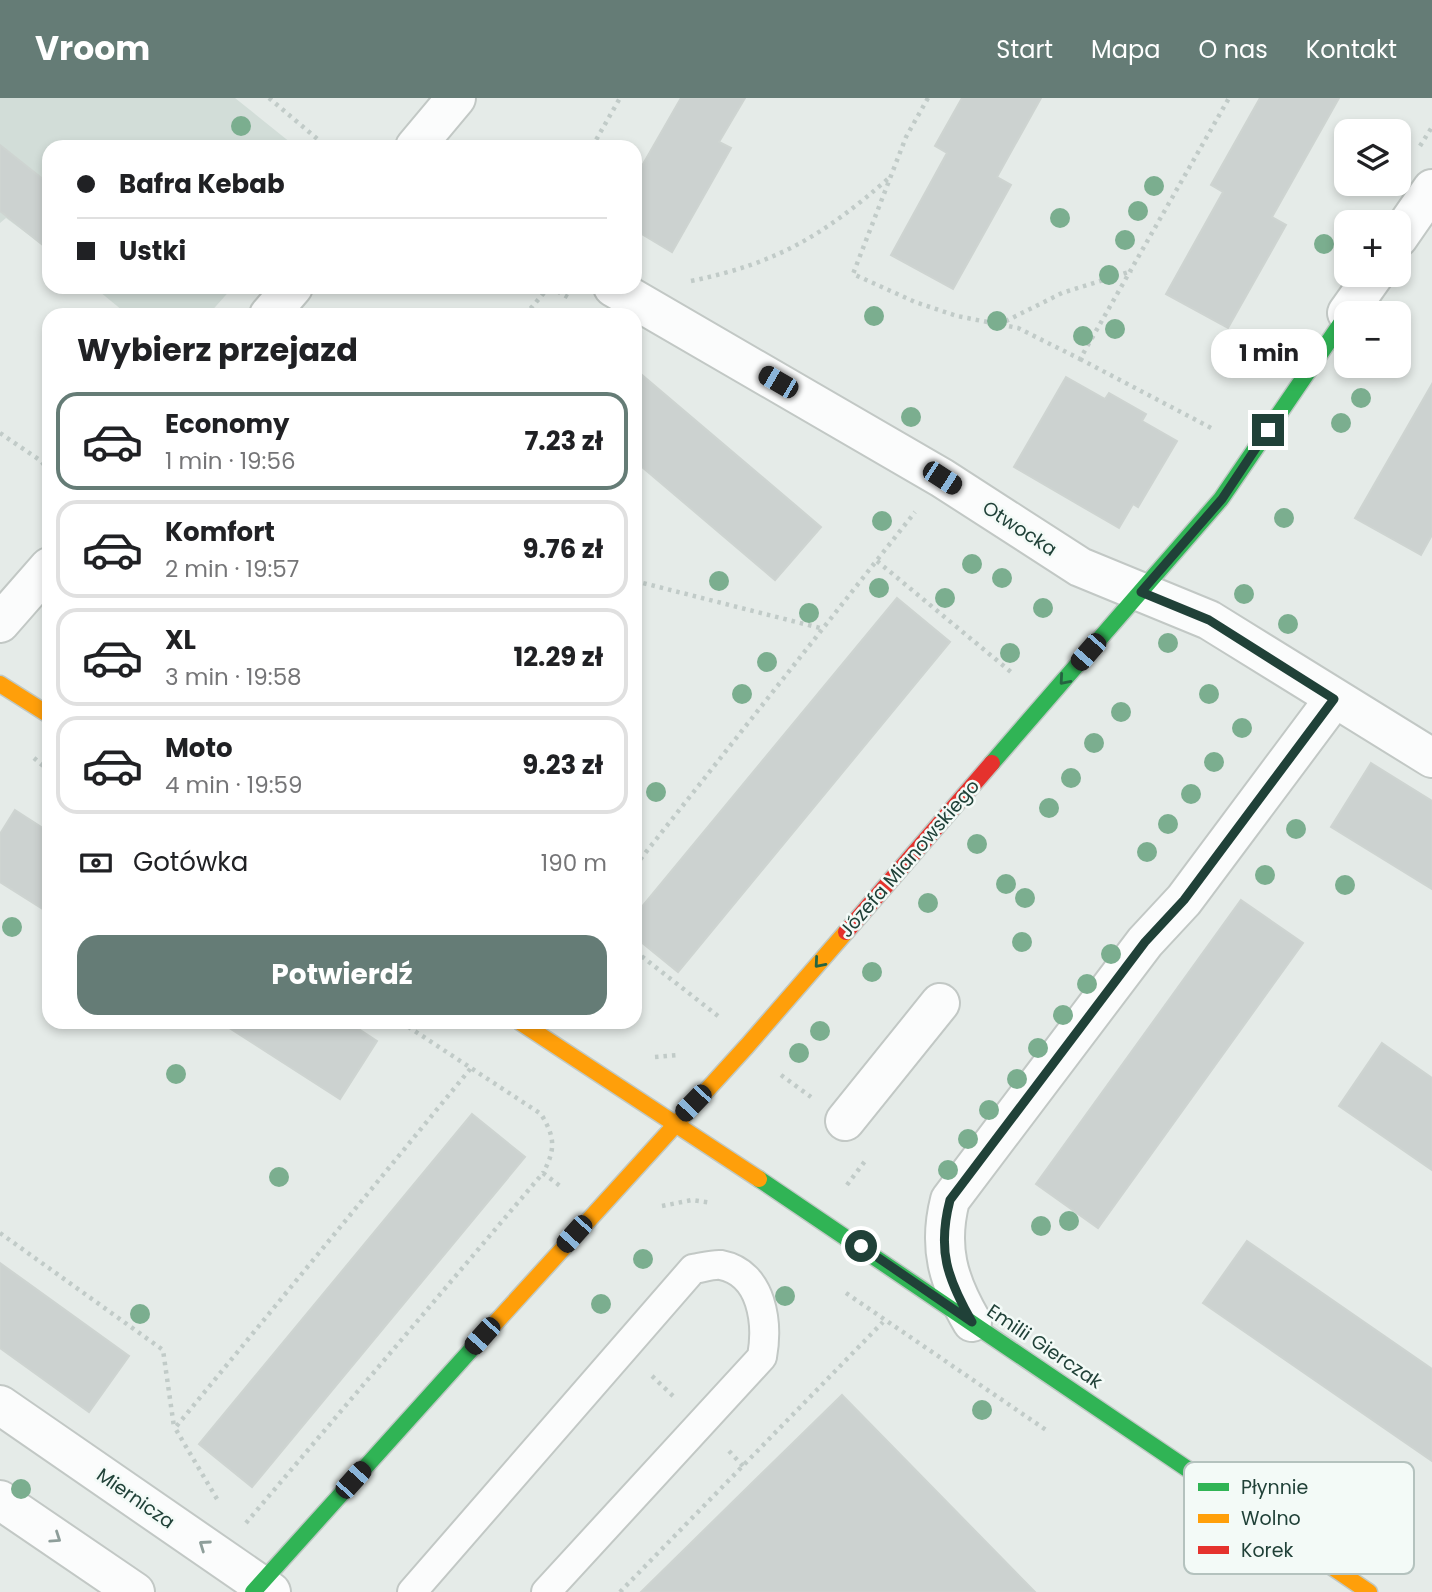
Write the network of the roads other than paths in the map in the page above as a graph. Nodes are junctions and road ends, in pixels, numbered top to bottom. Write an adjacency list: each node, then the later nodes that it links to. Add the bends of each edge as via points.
1 (456, 98): 2 (street)
2 (421, 140)
3 (1432, 189): 4 (street)
4 (1411, 219)
5 (287, 294): 7 (street)
6 (625, 294): 10 (street, Otwocka, via 942,478 1080,567)
7 (275, 308)
8 (1334, 333): 10 (street, Józefa Mianowskiego, via 1222,499)
9 (42, 575): 11 (street)
10 (1141, 592): 13 (street, Otwocka, via 1209,620); 19 (street, Józefa Mianowskiego, one-way to 19, via 747,1046)
11 (0, 623)
12 (0, 684): 14 (street)
13 (1334, 699): 15 (street, Otwocka); 20 (street, via 950,1200 944,1253 953,1289)
14 (42, 711)
15 (1432, 758)
16 (940, 1003): 18 (street)
17 (531, 1029): 19 (street, Emilii Gierczak)
18 (845, 1121)
19 (675, 1122): 20 (street, Emilii Gierczak); 25 (street, Józefa Mianowskiego)
20 (972, 1322): 22 (street, Emilii Gierczak)
21 (0, 1405): 25 (street, Miernicza, one-way to 21, via 230,1541)
22 (1184, 1466)
23 (0, 1500): 26 (street, one-way to 26)
24 (1343, 1574): 29 (street, Emilii Gierczak)
25 (262, 1589)
26 (135, 1592)
27 (412, 1592): 28 (lane, via 693,1269 721,1265 749,1280 764,1315 762,1357)
28 (546, 1592)
29 (1369, 1592)

